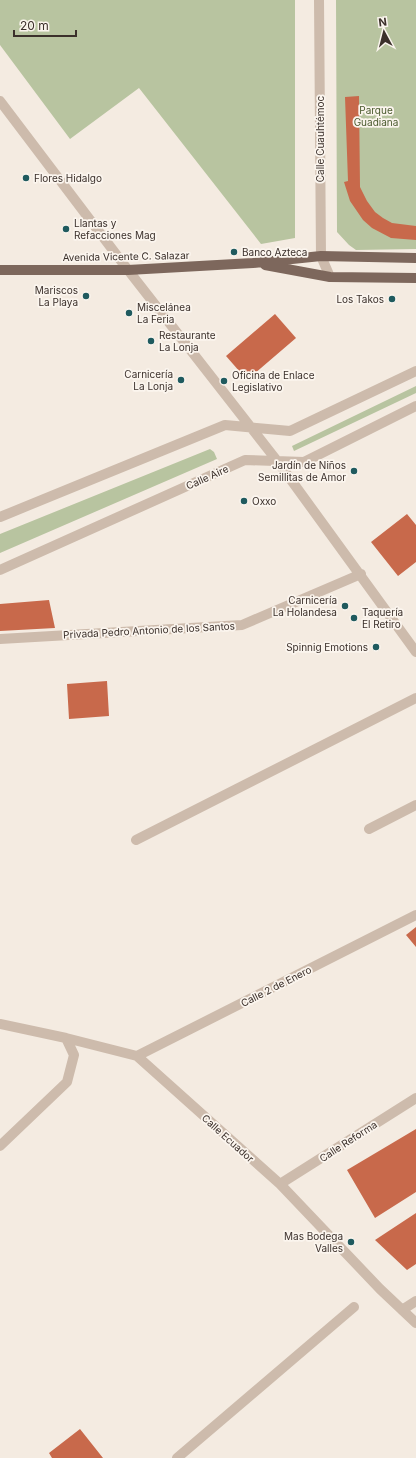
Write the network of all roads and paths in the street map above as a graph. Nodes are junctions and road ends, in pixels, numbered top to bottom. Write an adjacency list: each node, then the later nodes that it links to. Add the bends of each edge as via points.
1 (319, 0): 3 (street, Calle Cuauhtémoc)
2 (0, 101): 7 (street)
3 (321, 256): 4 (main road, Avenida Vicente C. Salazar); 5 (main road, Avenida Vicente C. Salazar); 8 (street, Calle Cuauhtémoc)
4 (416, 258)
5 (253, 263): 7 (main road, Avenida Vicente C. Salazar); 8 (main road, Avenida Vicente C. Salazar)
6 (0, 270): 7 (main road, Avenida Vicente C. Salazar)
7 (128, 270): 12 (street)
8 (330, 277): 9 (main road, Avenida Vicente C. Salazar)
9 (416, 278)
10 (416, 371): 12 (street, via 290,431)
11 (416, 406): 13 (street, Calle Aire, via 304,462)
12 (250, 428): 13 (street); 14 (street, via 225,425)
13 (278, 462): 15 (street, Calle Aire, via 245,460); 16 (street)
14 (0, 517)
15 (0, 570)
16 (360, 574): 17 (street, Privada Pedro Antonio de los Santos, via 242,625); 18 (street)
17 (0, 639)
18 (416, 652)
19 (416, 698): 22 (street)
20 (416, 805): 21 (street)
21 (369, 829)
22 (136, 840)
23 (416, 915): 26 (street, Calle 2 de Enero)
24 (0, 1024): 25 (street, Calle Ecuador)
25 (66, 1038): 26 (street, Calle Ecuador); 28 (street, via 74,1054 67,1082)
26 (137, 1056): 29 (street, Calle Ecuador)
27 (416, 1098): 29 (street, Calle Reforma)
28 (0, 1146)
29 (280, 1184): 32 (street, Calle Ecuador)
30 (416, 1301): 32 (street)
31 (354, 1307): 34 (street)
32 (402, 1310): 33 (street, Calle Ecuador)
33 (416, 1323)
34 (177, 1458)

